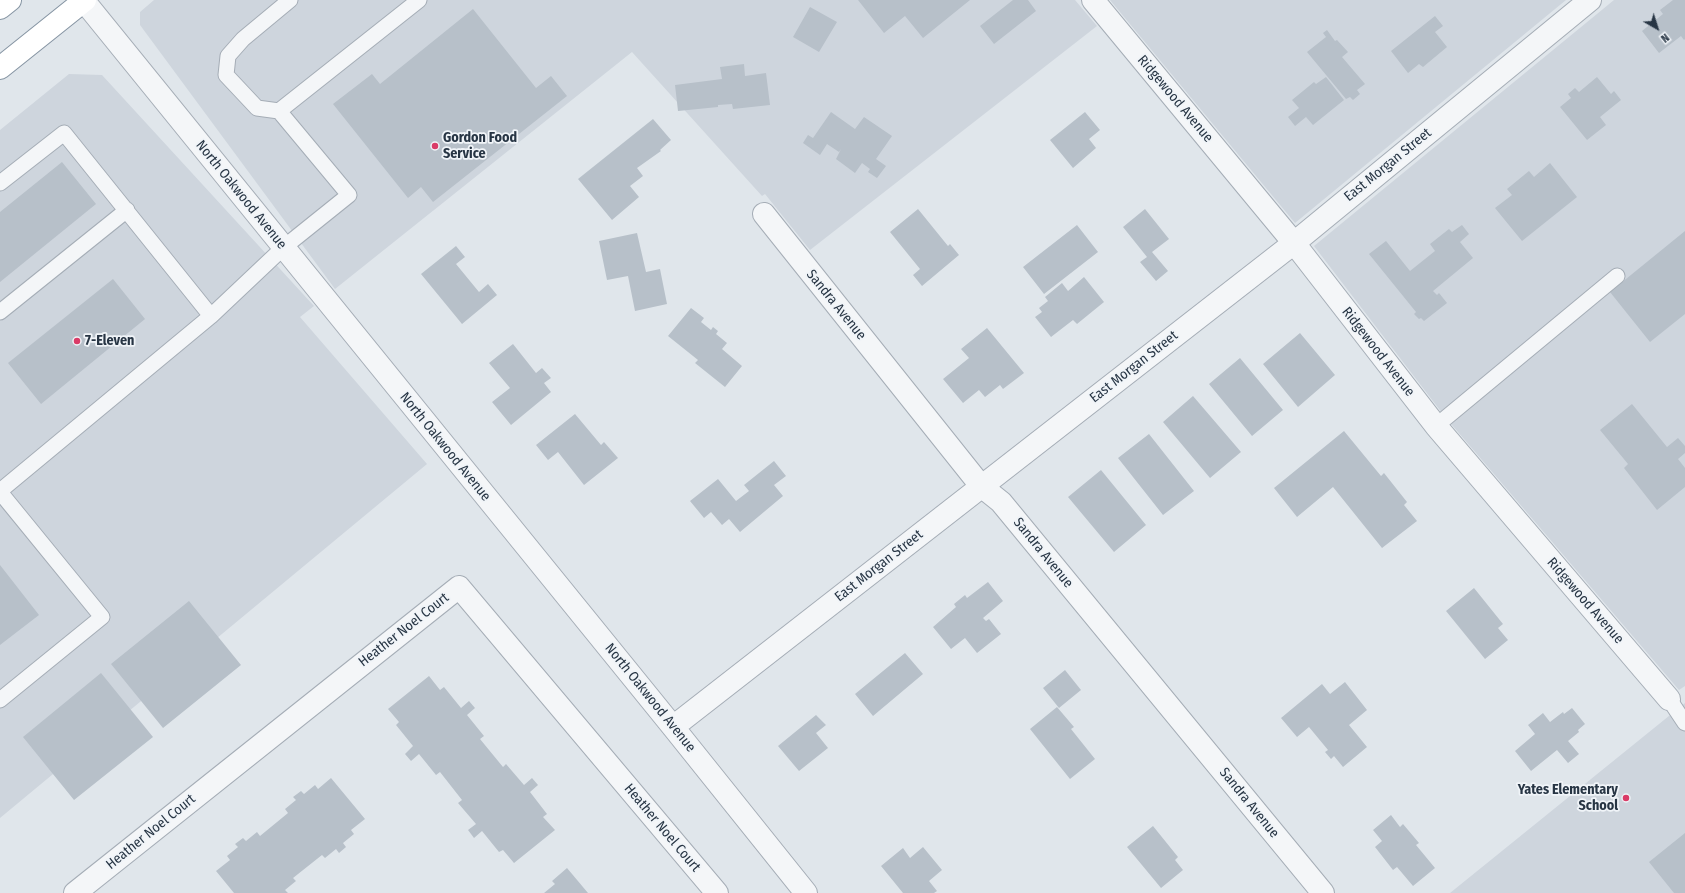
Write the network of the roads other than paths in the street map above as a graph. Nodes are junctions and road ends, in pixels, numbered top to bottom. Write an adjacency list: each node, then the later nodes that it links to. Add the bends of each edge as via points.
1 (10, 0): 7 (highway)
2 (84, 0): 8 (highway); 14 (street, North Oakwood Avenue)
3 (290, 0): 9 (lane, via 243,39 228,56 226,69 226,75 257,108)
4 (419, 0): 9 (lane)
5 (1093, 0): 13 (street, Ridgewood Avenue)
6 (1590, 0): 13 (street, East Morgan Street)
7 (0, 8)
8 (0, 68)
9 (279, 111): 14 (lane, via 348,195)
10 (0, 183): 11 (lane, via 64,132)
11 (126, 210): 16 (lane); 17 (lane)
12 (764, 214): 19 (street, Sandra Avenue)
13 (1294, 243): 18 (street, Ridgewood Avenue); 19 (street, East Morgan Street)
14 (283, 248): 17 (lane); 24 (street, North Oakwood Avenue)
15 (1617, 276): 18 (lane)
16 (0, 312)
17 (212, 316): 20 (lane)
18 (1436, 426): 21 (street, Ridgewood Avenue)
19 (981, 486): 24 (street, East Morgan Street); 28 (street, Sandra Avenue, via 1001,502)
20 (0, 491): 22 (lane, via 102,617)
21 (1669, 699): 23 (lane)
22 (0, 700)
23 (1685, 723)
24 (673, 727): 27 (street, North Oakwood Avenue)
25 (75, 893): 26 (street, Heather Noel Court, via 458,587)
26 (717, 893)
27 (806, 893)
28 (1323, 893)

